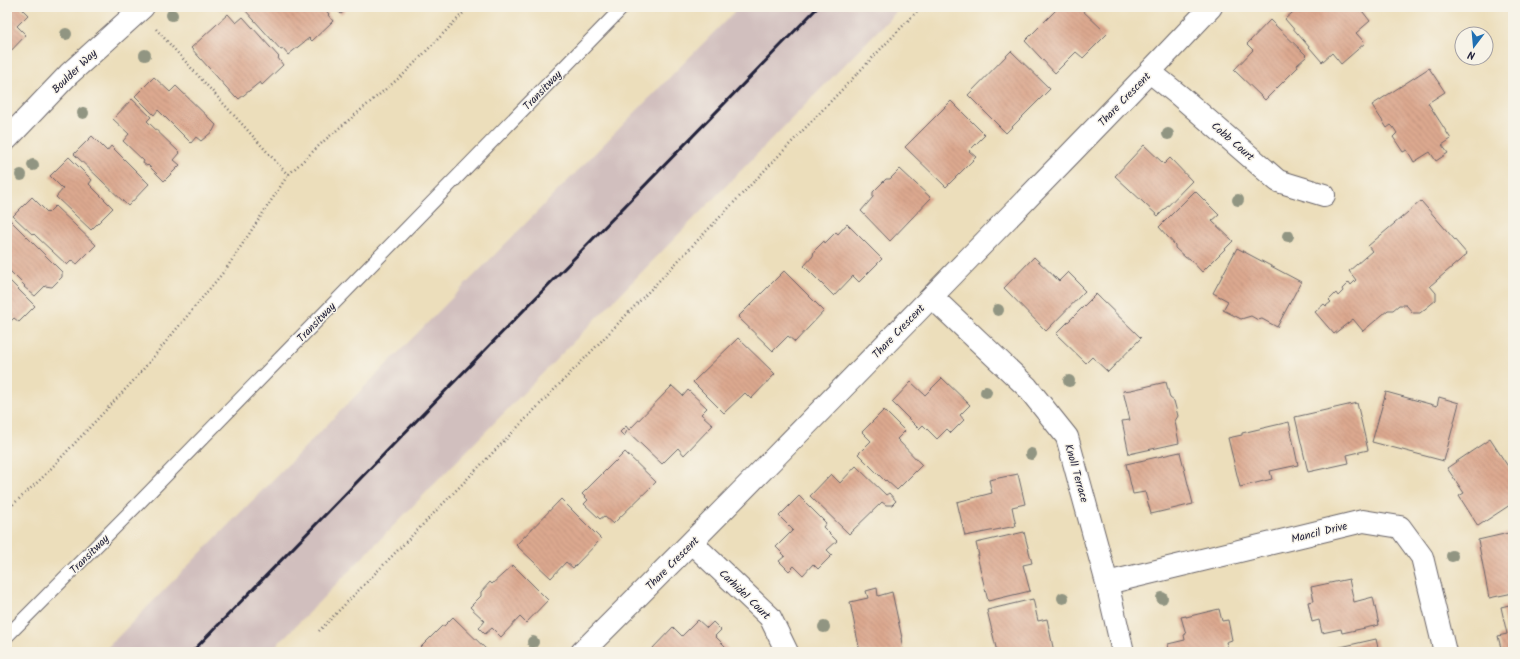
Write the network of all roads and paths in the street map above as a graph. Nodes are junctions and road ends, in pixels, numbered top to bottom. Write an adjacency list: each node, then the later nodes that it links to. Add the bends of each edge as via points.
1 (469, 7): 8 (path, via 405,73 325,140)
2 (623, 7): 15 (lane, Transitway)
3 (922, 7): 14 (path)
4 (1211, 7): 6 (street, Thare Crescent)
5 (141, 9): 7 (street, Boulder Way, via 69,74); 8 (path)
6 (1150, 72): 9 (street, Cobb Court, via 1278,181); 10 (street, Thare Crescent)
7 (7, 139)
8 (288, 175): 11 (path, via 226,269 136,378 42,478)
9 (1324, 196)
10 (932, 297): 12 (street, Thare Crescent); 13 (street, Knoll Terrace, via 1027,387 1066,437)
11 (7, 510)
12 (692, 543): 16 (street, Thare Crescent); 17 (street, Carhidel Court, via 770,617)
13 (1107, 583): 18 (street, Knoll Terrace); 19 (street, Mancil Drive, via 1363,521 1400,527 1422,558)
14 (319, 631)
15 (7, 636)
16 (582, 652)
17 (788, 652)
18 (1123, 652)
19 (1445, 652)

